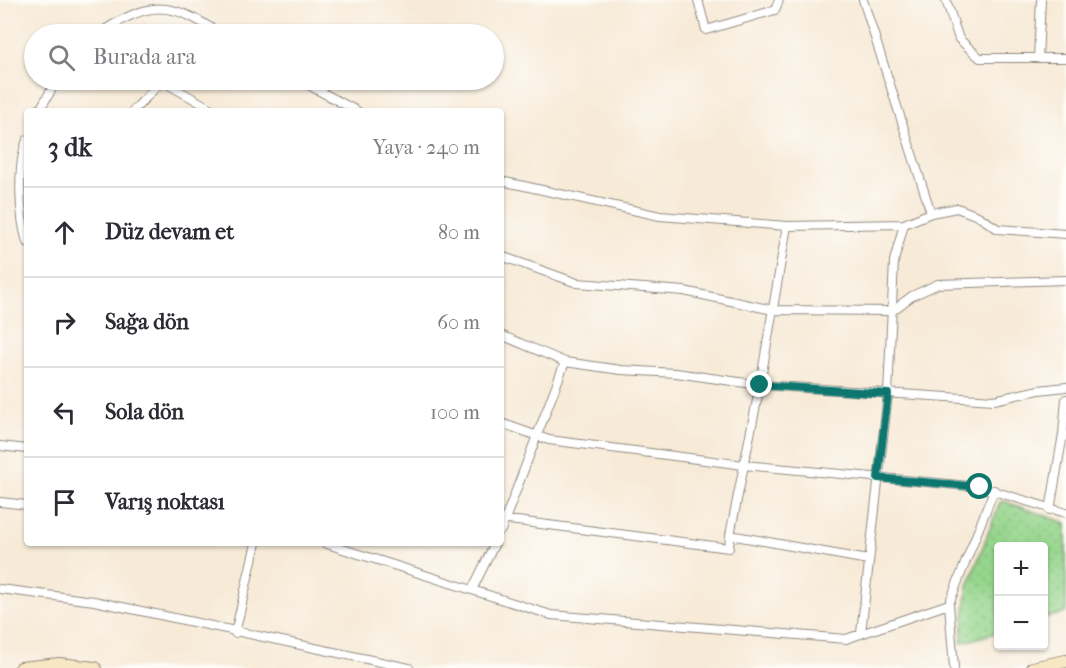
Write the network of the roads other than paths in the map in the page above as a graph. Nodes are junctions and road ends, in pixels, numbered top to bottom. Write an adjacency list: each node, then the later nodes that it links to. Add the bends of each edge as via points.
1 (698, 0): 2 (street, via 706,30 775,10)
2 (779, 0)
3 (863, 0): 20 (street)
4 (946, 0): 9 (street, via 959,39 980,58)
5 (1041, 0): 9 (street)
6 (110, 24): 7 (street, via 155,3 179,8)
7 (205, 24)
8 (1066, 57): 9 (street)
9 (1038, 58)
10 (51, 90): 14 (street)
11 (153, 90): 15 (street)
12 (178, 90): 16 (street)
13 (318, 90): 17 (street)
14 (41, 108)
15 (136, 108)
16 (210, 108)
17 (351, 108)
18 (24, 148): 21 (street)
19 (504, 182): 23 (street, via 660,216)
20 (931, 213): 22 (street); 24 (street, via 957,208 998,229)
21 (24, 214)
22 (904, 224): 23 (street); 28 (street, via 894,261)
23 (787, 226): 27 (street)
24 (1066, 234)
25 (504, 257): 27 (street, via 576,283 684,291)
26 (1066, 280): 28 (street, via 938,284)
27 (773, 310): 28 (street); 31 (street)
28 (892, 311): 33 (street)
29 (504, 336): 30 (street)
30 (566, 362): 31 (street); 36 (street)
31 (760, 385): 33 (street); 40 (street)
32 (1066, 387): 33 (street, via 994,400)
33 (888, 394): 41 (street)
34 (1066, 399): 37 (street)
35 (504, 424): 36 (street)
36 (537, 435): 40 (street, via 549,440); 47 (street)
37 (1064, 435): 45 (street)
38 (0, 446): 39 (street)
39 (24, 449)
40 (744, 465): 41 (street); 49 (street)
41 (878, 478): 42 (street); 53 (street)
42 (994, 490): 45 (street); 56 (street)
43 (0, 502): 44 (street)
44 (24, 505)
45 (1050, 510): 46 (street)
46 (1066, 513)
47 (504, 518)
48 (504, 520): 49 (street, via 729,548)
49 (730, 535): 53 (street)
50 (255, 546): 57 (street)
51 (333, 546): 55 (street)
52 (494, 546): 55 (street)
53 (868, 560): 58 (street)
54 (0, 589): 57 (street, via 94,601)
55 (472, 590): 58 (street, via 551,615 825,638 846,639)
56 (950, 604): 58 (street); 63 (street)
57 (235, 633): 62 (street, via 311,645)
58 (861, 633)
59 (1066, 662): 64 (main road)
60 (21, 668): 61 (main road, via 59,664)
61 (95, 668)
62 (409, 668)
63 (954, 668)
64 (1032, 668)

